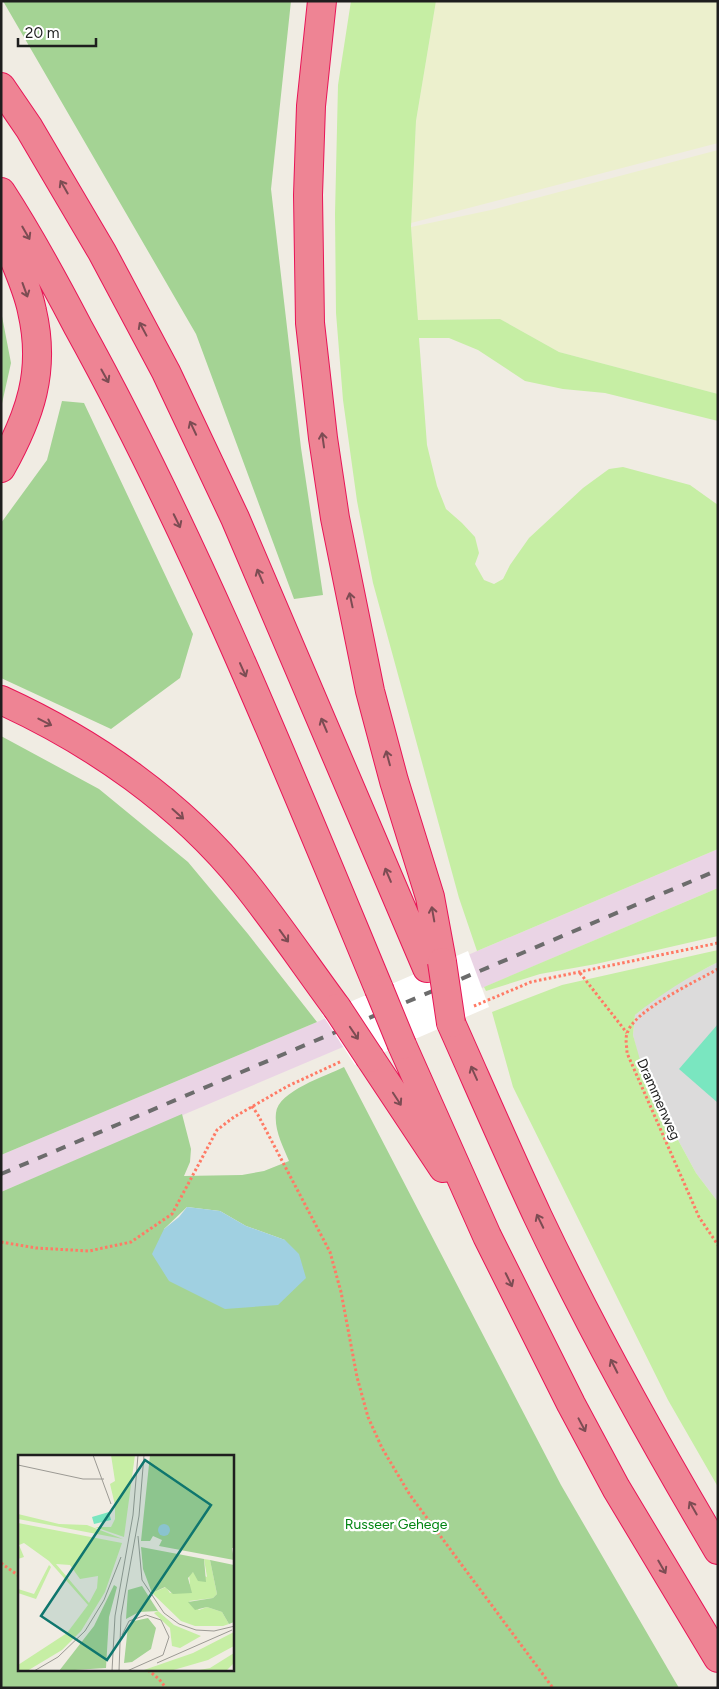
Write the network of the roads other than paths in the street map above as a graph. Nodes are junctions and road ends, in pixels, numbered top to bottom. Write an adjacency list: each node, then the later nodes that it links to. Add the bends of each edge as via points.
1 (322, 1): 7 (highway, one-way to 1, via 430,897 370,691 335,518 323,438 310,323 308,195 311,106)
2 (1, 88): 7 (highway, one-way to 2, via 170,380 102,252 29,128)
3 (1, 192): 8 (highway, one-way to 8, bridge, via 118,399 187,541 402,1045)
4 (1, 228): 5 (highway, one-way to 5, via 32,309 38,371 29,409)
5 (1, 468)
6 (1, 700): 8 (highway, one-way to 8, bridge, via 60,730 139,782 197,832 244,882 337,1008)
7 (434, 965): 9 (highway, one-way to 7, bridge, via 620,1379 543,1226 460,1015)
8 (488, 1236): 10 (highway, one-way to 10, via 616,1488)
9 (718, 1550)
10 (718, 1658)

